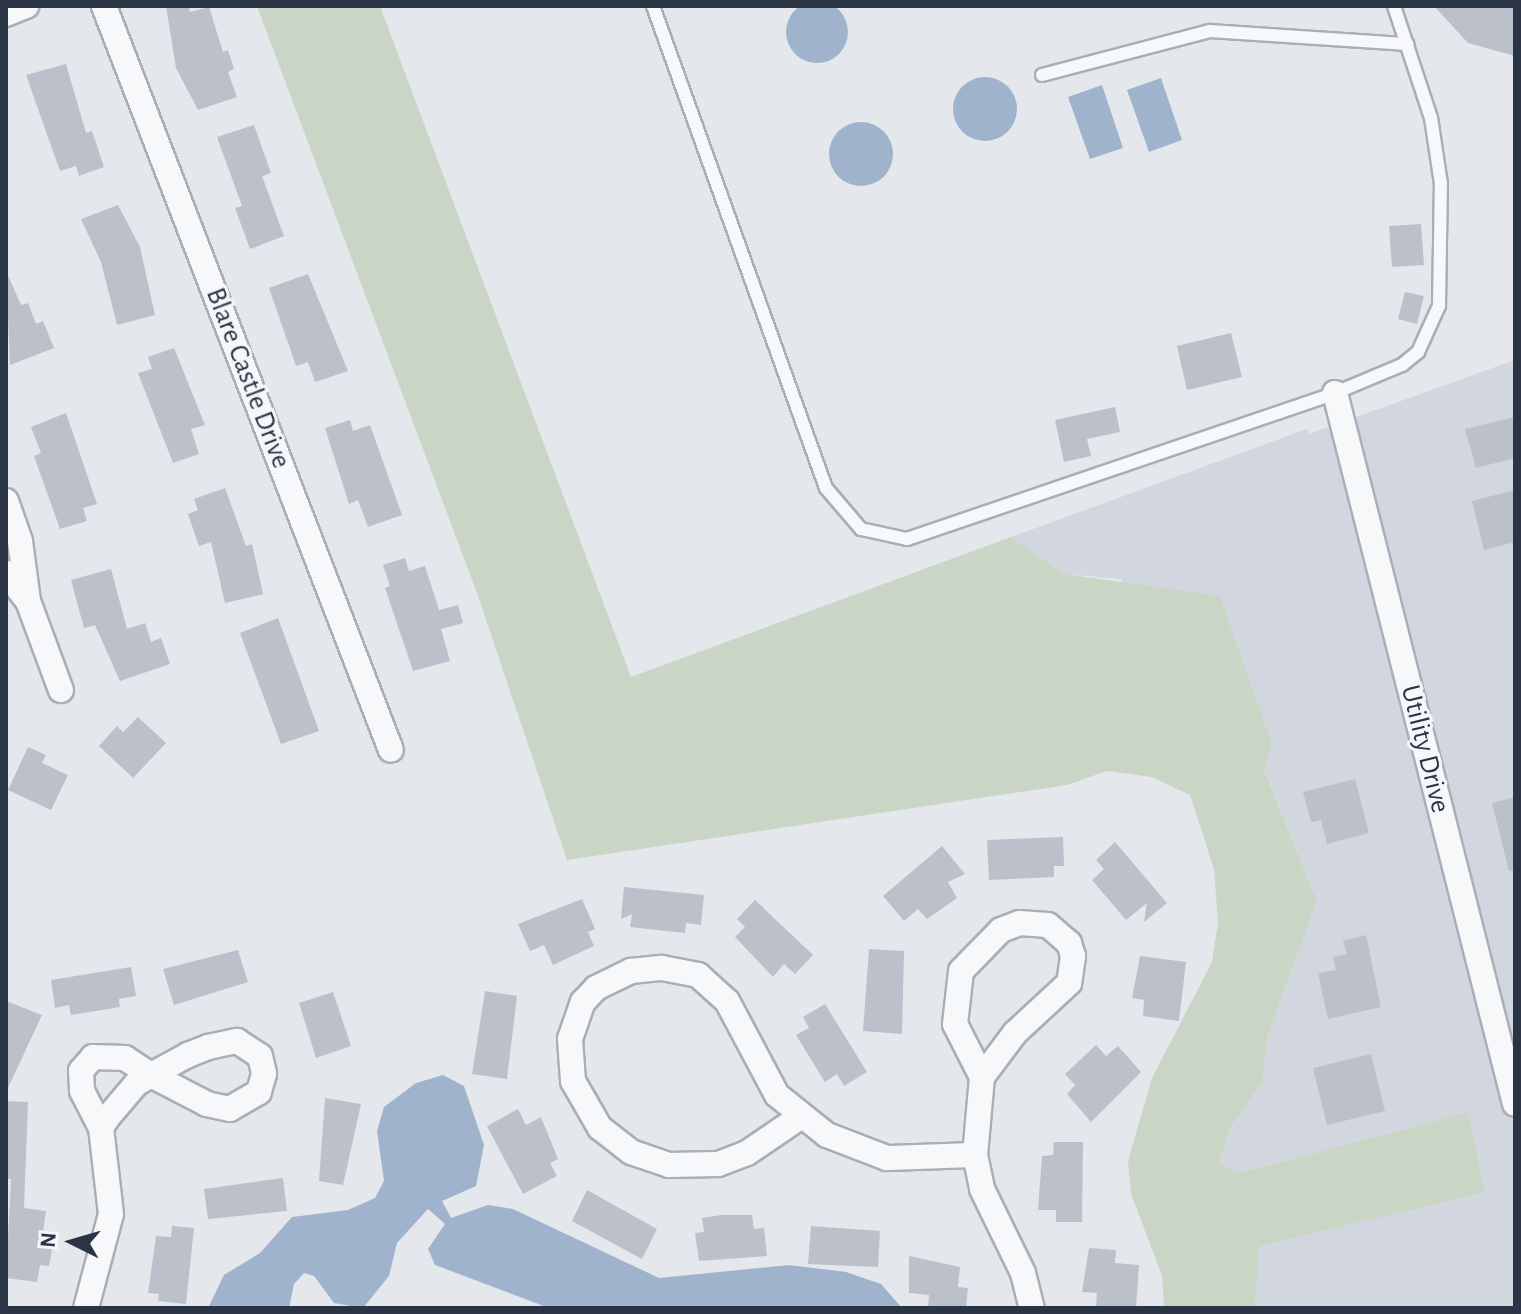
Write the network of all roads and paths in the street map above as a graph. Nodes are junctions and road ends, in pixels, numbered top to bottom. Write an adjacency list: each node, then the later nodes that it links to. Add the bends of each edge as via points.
1 (26, 6): 5 (street)
2 (104, 6): 13 (street, Blare Castle Drive)
3 (653, 6): 8 (lane, via 826,488 861,529 887,538 927,535)
4 (1394, 6): 6 (lane)
5 (6, 14)
6 (1408, 44): 7 (lane, via 1210,31); 8 (lane, via 1431,118 1441,184 1439,306 1418,352 1402,365)
7 (1042, 75)
8 (1335, 393): 15 (street, Utility Drive)
9 (6, 501): 11 (street, via 22,550)
10 (6, 573): 11 (street)
11 (28, 601): 12 (street)
12 (61, 690)
13 (391, 750)
14 (982, 1077): 14 (street, via 1015,1033 1049,1007 1069,983 1069,943 1048,925 1019,923 1001,930 961,971 955,1024); 18 (street)
15 (1515, 1104)
16 (800, 1117): 16 (street, via 765,1075 727,1001 698,975 662,968 631,971 596,988 583,1002 570,1039 573,1081 594,1122 631,1152 669,1165 718,1164 747,1153); 18 (street, via 870,1154 922,1159)
17 (101, 1128): 17 (street, via 124,1096 151,1075 114,1055 86,1063 82,1091); 19 (street, via 111,1214)
18 (975, 1155): 20 (street, via 982,1189 1023,1273)
19 (86, 1308)
20 (1032, 1308)

